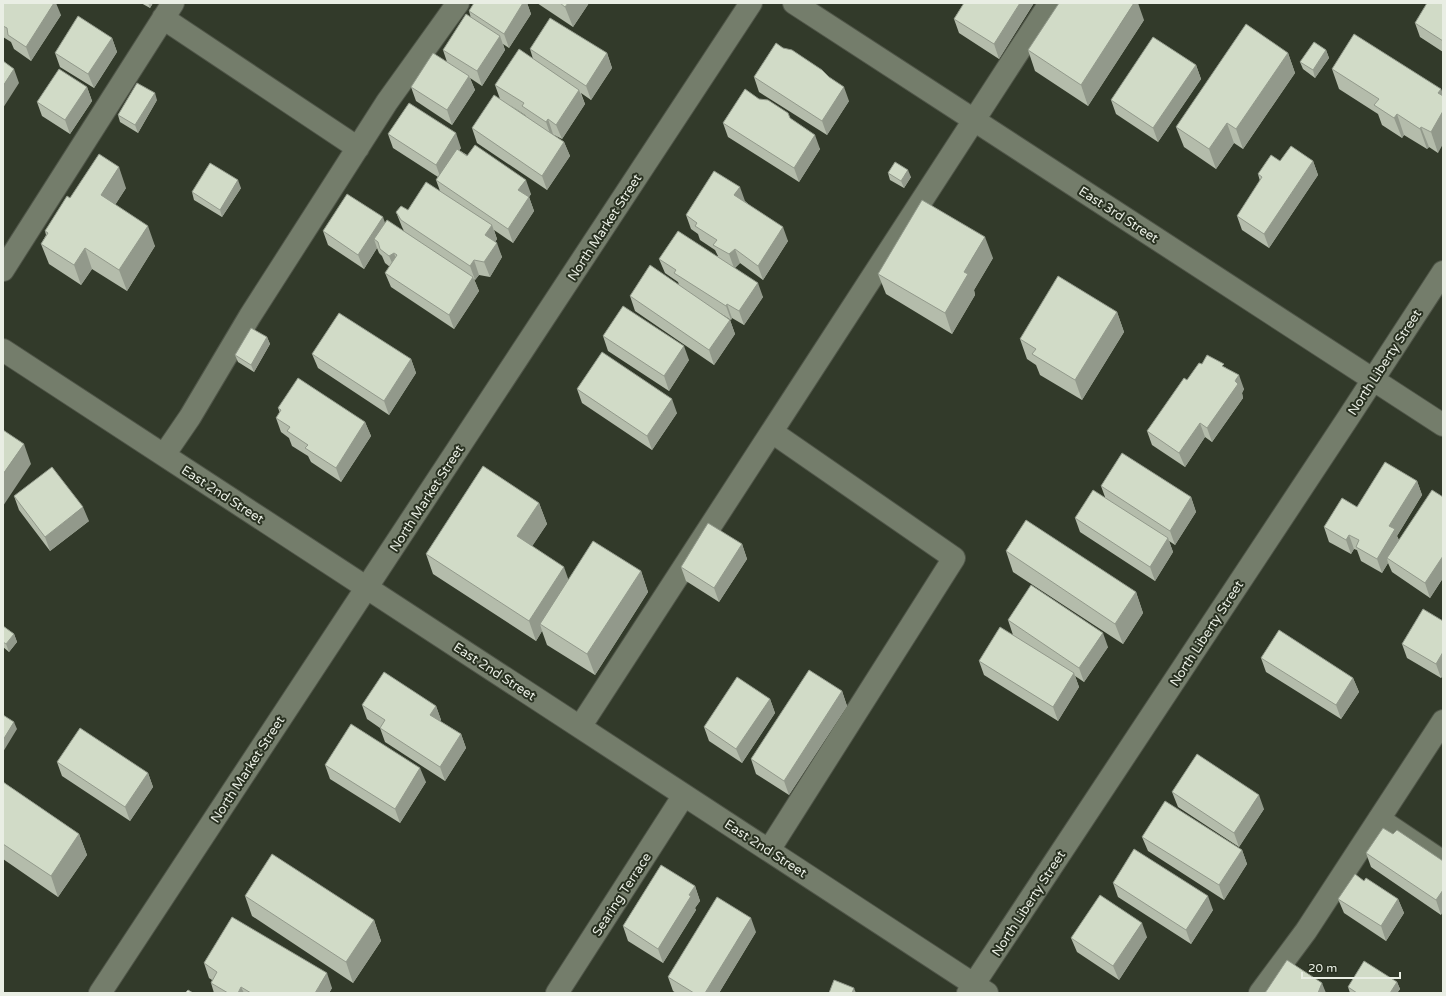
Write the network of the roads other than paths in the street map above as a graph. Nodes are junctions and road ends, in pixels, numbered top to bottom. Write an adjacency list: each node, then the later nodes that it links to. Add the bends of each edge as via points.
1 (458, 3): 7 (street, via 387,102)
2 (751, 3): 15 (street, North Market Street)
3 (794, 3): 6 (street, East 3rd Street)
4 (1050, 3): 6 (street)
5 (168, 10): 7 (street); 8 (street)
6 (975, 120): 11 (street, East 3rd Street); 13 (street)
7 (358, 148): 14 (street)
8 (3, 270)
9 (1443, 272): 11 (street, North Liberty Street)
10 (3, 350): 14 (street, East 2nd Street)
11 (1374, 379): 12 (street, East 3rd Street); 22 (street, North Liberty Street)
12 (1443, 425)
13 (772, 432): 17 (street); 20 (street, via 954,558)
14 (164, 455): 15 (street, East 2nd Street)
15 (366, 588): 17 (street, East 2nd Street); 23 (street, North Market Street)
16 (1443, 721): 19 (street)
17 (580, 727): 18 (street, East 2nd Street)
18 (684, 795): 20 (street, East 2nd Street); 24 (street, Searing Terrace)
19 (1379, 819): 21 (street); 25 (street, via 1306,931)
20 (769, 850): 22 (street, East 2nd Street)
21 (1443, 862)
22 (976, 990)
23 (100, 993)
24 (557, 993)
25 (1260, 993)

